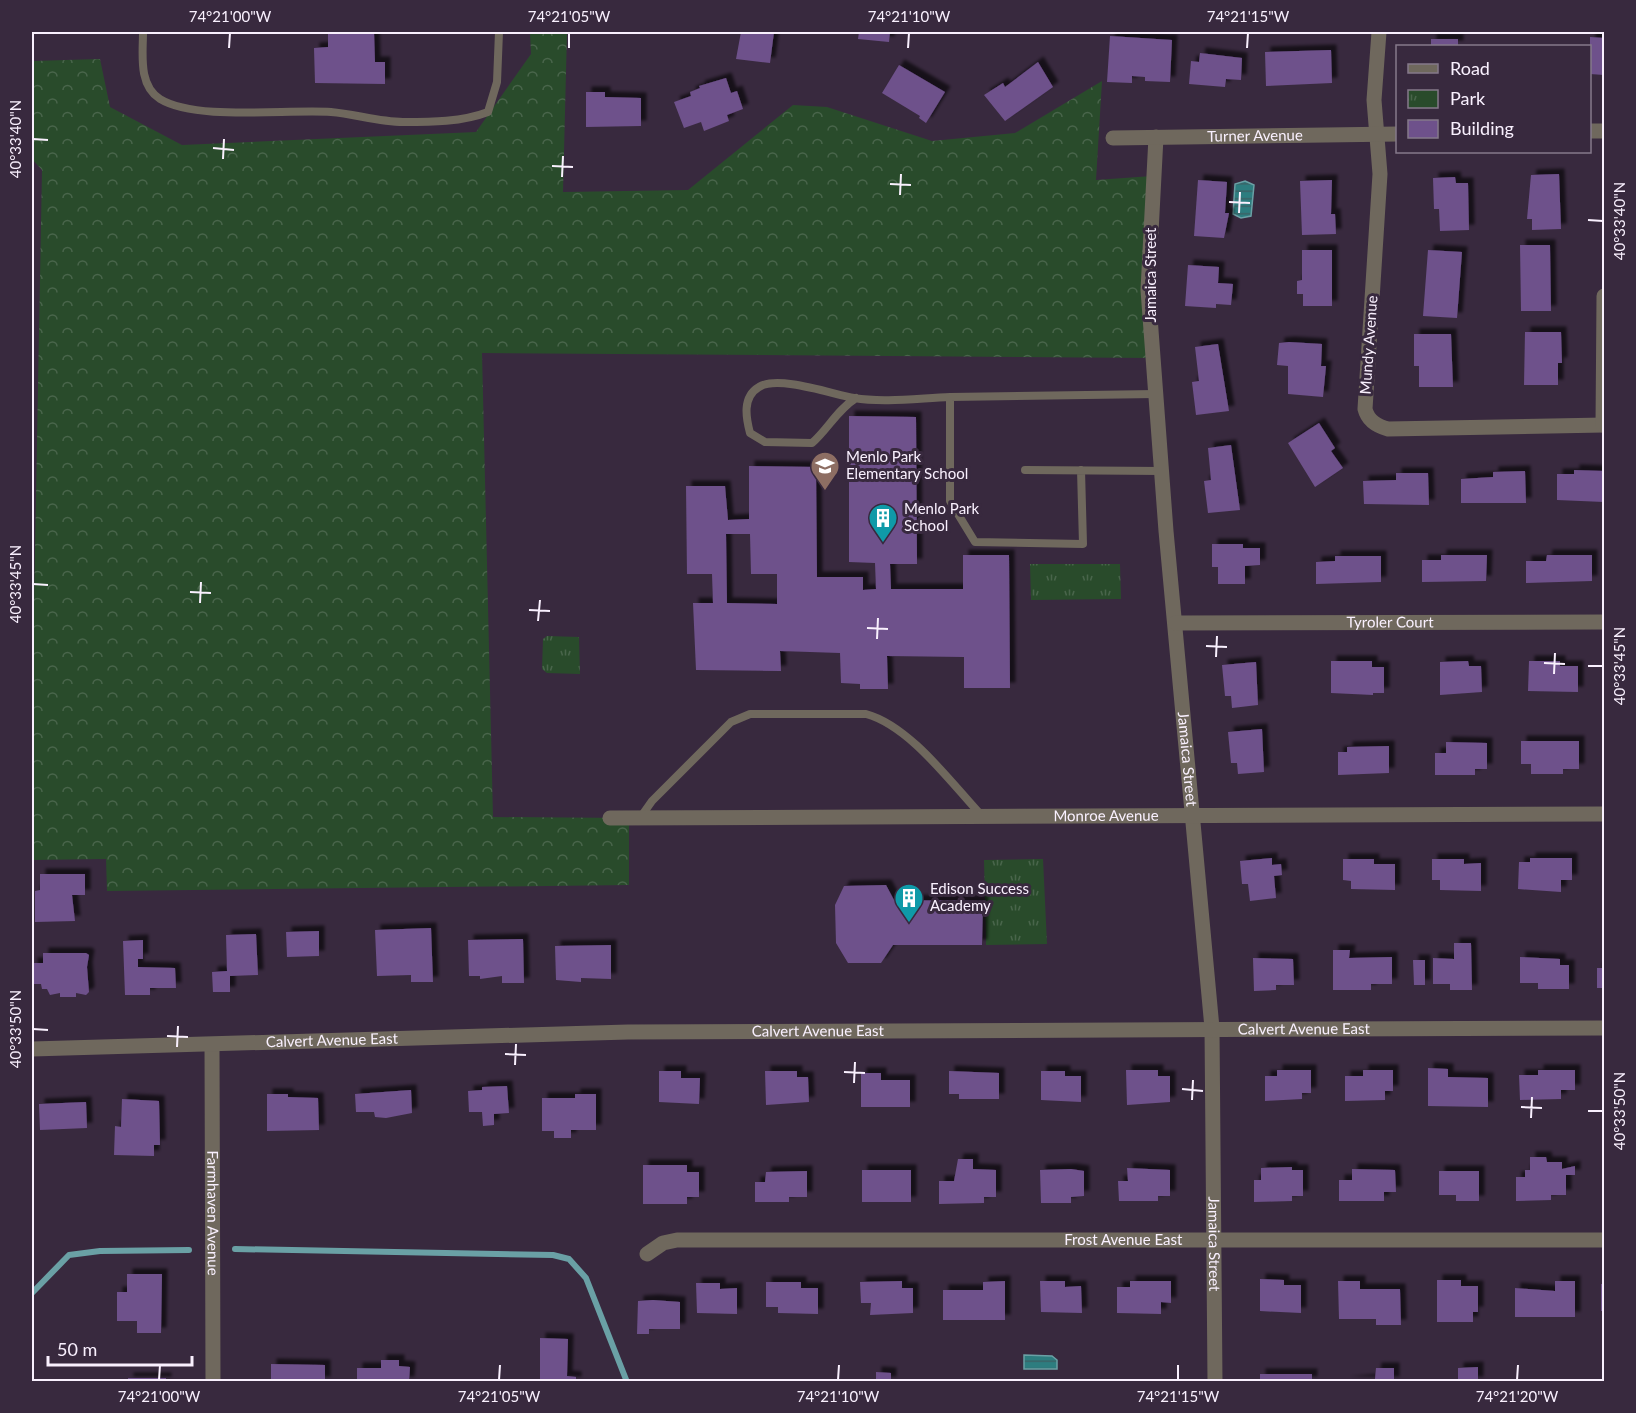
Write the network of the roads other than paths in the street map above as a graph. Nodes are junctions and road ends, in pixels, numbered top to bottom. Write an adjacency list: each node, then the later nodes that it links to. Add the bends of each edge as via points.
1 (143, 32): 2 (lane, via 146,84 158,98 177,107 331,112 400,122 446,120 488,112 497,82)
2 (499, 32)
3 (1379, 32): 4 (street, Mundy Avenue, via 1374,100)
4 (1377, 134): 5 (street, Turner Avenue); 6 (street, Turner Avenue); 12 (street, Mundy Avenue, via 1380,174 1367,417 1388,429)
5 (1396, 134)
6 (1156, 137): 7 (street, Turner Avenue); 9 (street, Jamaica Street, via 1148,265)
7 (1113, 138)
8 (1605, 296): 12 (street)
9 (1156, 394): 10 (lane); 15 (street, Jamaica Street)
10 (950, 397): 11 (lane); 14 (lane, via 950,501 975,542 1083,544)
11 (856, 398): 11 (lane, via 771,383 758,387 749,397 745,413 750,433 765,442 812,443 840,410)
12 (1604, 425)
13 (1025, 470): 14 (lane)
14 (1081, 470): 15 (lane)
15 (1162, 471): 17 (street, Jamaica Street)
16 (1605, 622): 17 (street, Tyroler Court)
17 (1176, 623): 19 (street, Jamaica Street)
18 (1605, 814): 19 (street, Monroe Avenue)
19 (1192, 815): 20 (street, Monroe Avenue); 23 (street, Jamaica Street)
20 (982, 816): 22 (street, Monroe Avenue); 22 (lane, via 911,741 880,718 866,714 750,714 731,722)
21 (610, 818): 22 (street, Monroe Avenue)
22 (640, 818)
23 (1212, 1028): 24 (street, Calvert Avenue East); 25 (street, Calvert Avenue East, via 628,1032); 28 (street, Jamaica Street)
24 (1605, 1028)
25 (212, 1045): 26 (street, Calvert Avenue East); 30 (street, Farmhaven Avenue)
26 (32, 1049)
27 (1605, 1240): 28 (street, Frost Avenue East)
28 (1215, 1242): 29 (street, Frost Avenue East, via 677,1240 663,1243); 31 (street, Jamaica Street)
29 (647, 1254)
30 (213, 1382)
31 (1215, 1382)

